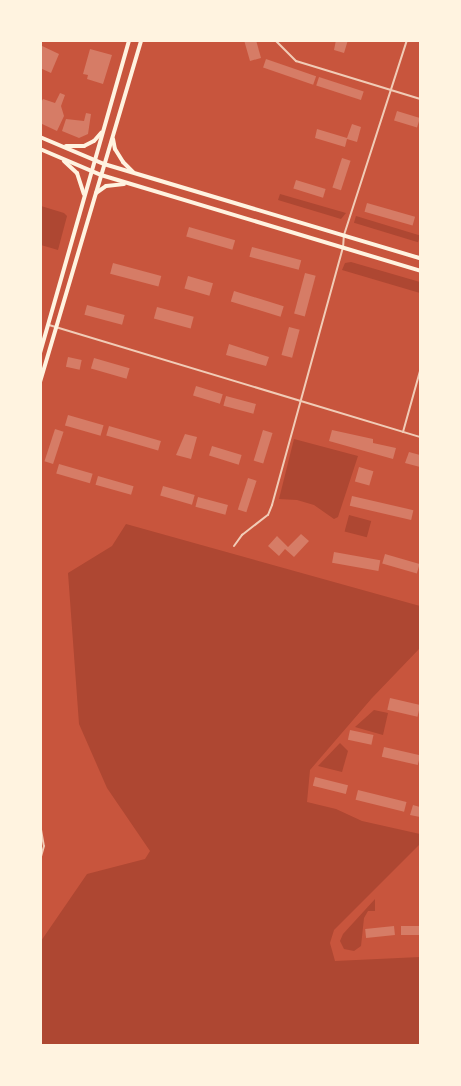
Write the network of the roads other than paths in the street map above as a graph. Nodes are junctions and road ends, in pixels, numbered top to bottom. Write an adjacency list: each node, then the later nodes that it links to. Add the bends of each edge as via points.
1 (129, 40): 7 (main road)
2 (141, 40): 8 (main road)
3 (275, 40): 5 (street, via 296,61)
4 (407, 40): 5 (street)
5 (391, 90): 6 (street); 21 (street)
6 (420, 99)
7 (104, 130): 10 (main road, via 84,146); 13 (main road)
8 (113, 133): 14 (main road); 16 (main road, via 115,149)
9 (40, 137): 10 (main road)
10 (60, 146): 13 (main road)
11 (40, 149): 12 (main road)
12 (53, 154): 15 (main road); 19 (main road, via 77,173)
13 (94, 160): 14 (main road); 15 (main road)
14 (104, 164): 16 (main road); 17 (main road)
15 (91, 171): 17 (main road); 19 (main road)
16 (134, 173): 21 (main road)
17 (101, 175): 18 (main road); 20 (main road)
18 (132, 184): 20 (main road, via 113,184); 22 (main road)
19 (84, 194): 25 (main road)
20 (95, 194): 26 (main road)
21 (344, 235): 22 (street); 23 (main road)
22 (344, 248): 24 (main road); 30 (street)
23 (420, 258)
24 (420, 270)
25 (49, 325): 26 (street); 27 (main road)
26 (56, 327): 29 (main road); 30 (street)
27 (40, 353)
28 (420, 370): 31 (street)
29 (40, 382)
30 (299, 401): 31 (street); 33 (street, via 268,515)
31 (403, 432): 32 (street)
32 (420, 437)
33 (234, 546)
34 (40, 824): 35 (street, via 44,846)
35 (40, 860)

